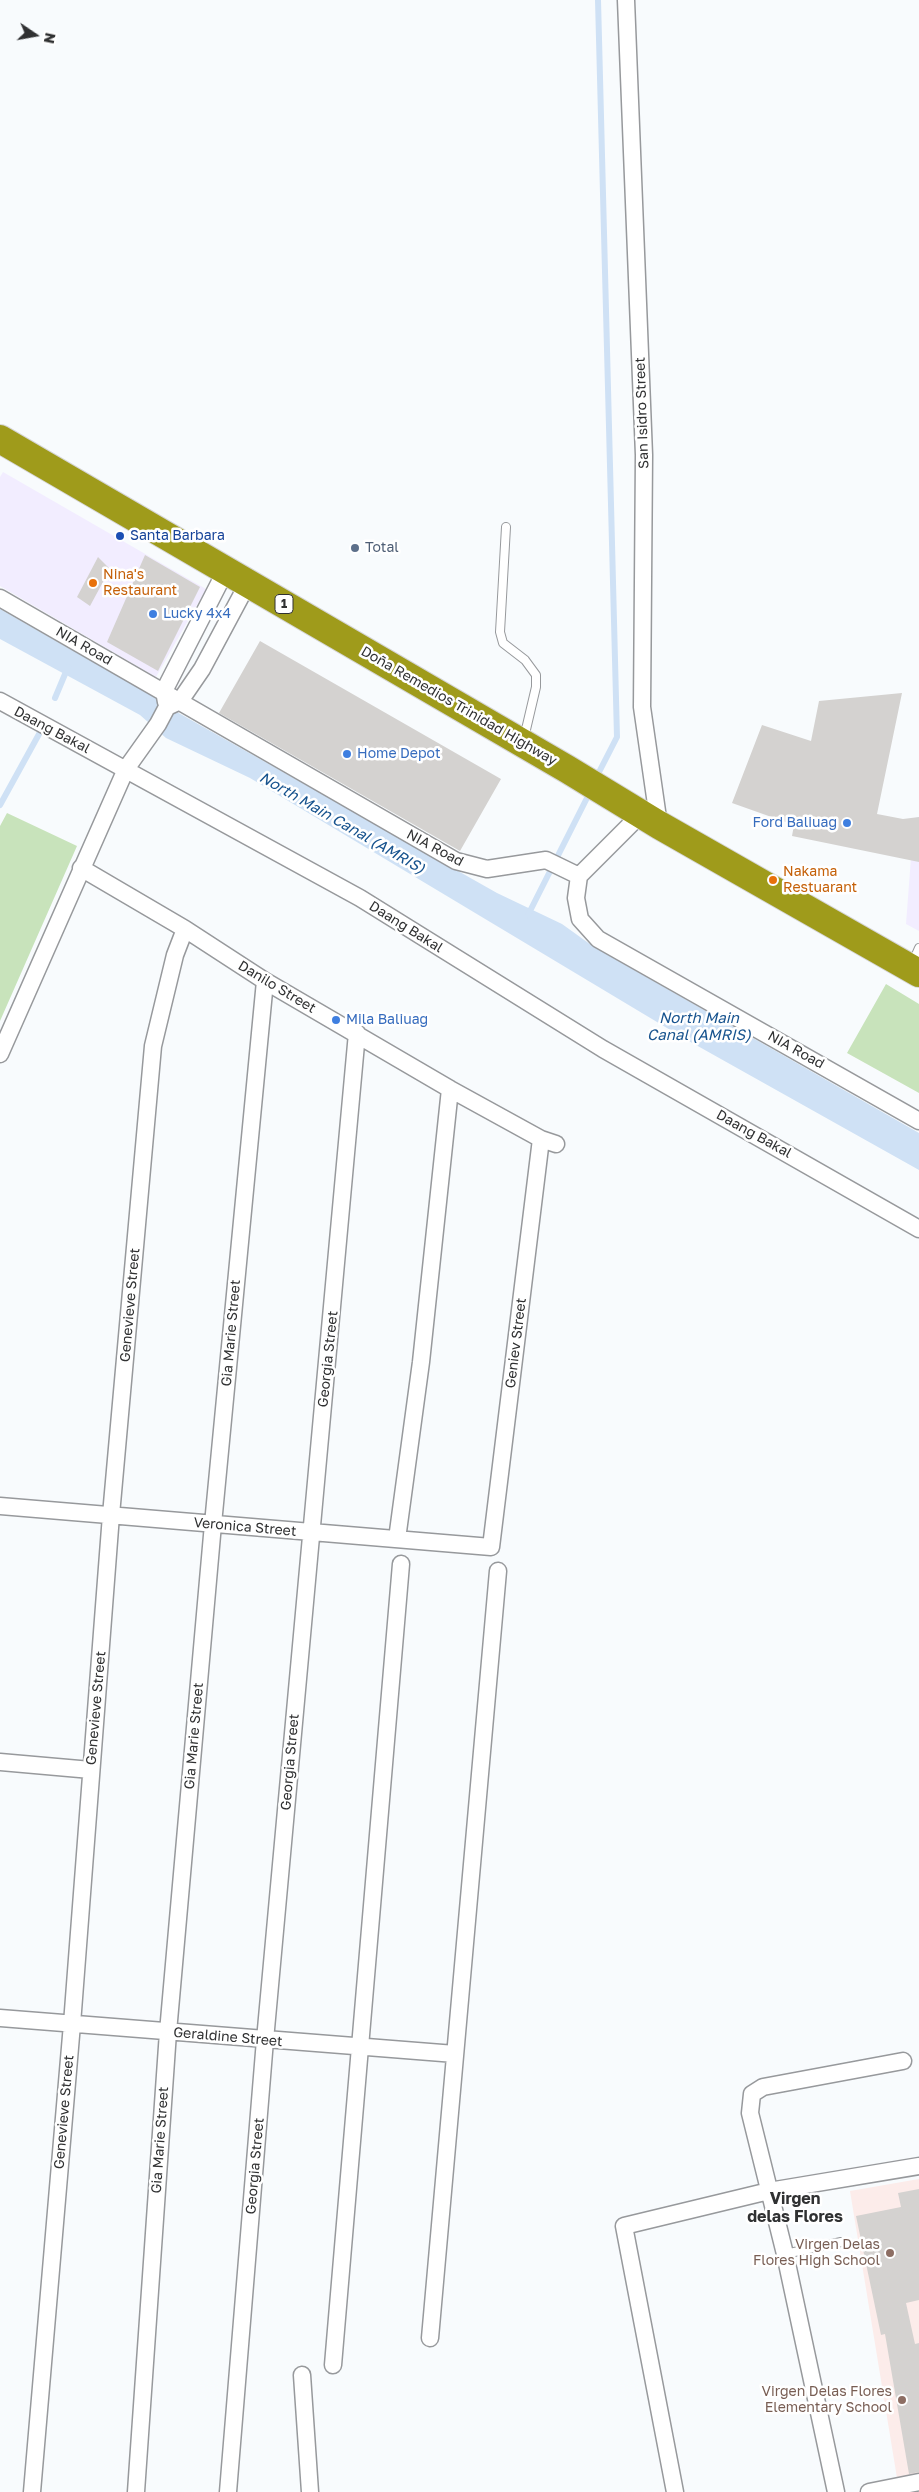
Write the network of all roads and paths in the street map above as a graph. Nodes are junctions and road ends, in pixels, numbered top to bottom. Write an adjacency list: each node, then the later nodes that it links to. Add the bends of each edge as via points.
1 (626, 0): 10 (street, San Isidro Street, via 644,455)
2 (0, 439): 4 (highway, Doña Remedios Trinidad Highway / 1)
3 (506, 526): 8 (lane, via 500,632 503,643 525,660 536,675)
4 (237, 577): 6 (street); 6 (street, via 202,668); 8 (highway, Doña Remedios Trinidad Highway / 1)
5 (0, 598): 6 (street, NIA Road)
6 (171, 700): 9 (street); 12 (street, NIA Road, via 456,861 487,869 554,864)
7 (0, 701): 9 (street, Daang Bakal)
8 (522, 744): 10 (highway, Doña Remedios Trinidad Highway / 1)
9 (126, 770): 11 (street); 21 (street, Daang Bakal, via 360,898 602,1049)
10 (641, 814): 12 (street); 14 (highway, Doña Remedios Trinidad Highway / 1)
11 (81, 868): 13 (street, Danilo Street); 17 (street)
12 (578, 876): 19 (street, NIA Road, via 576,898 580,918 598,939)
13 (184, 929): 15 (street, Danilo Street); 23 (street, Genevieve Street, via 153,1046)
14 (916, 963)
15 (265, 981): 16 (street, Danilo Street); 24 (street, Gia Marie Street)
16 (357, 1033): 18 (street, Danilo Street); 25 (street, Georgia Street)
17 (0, 1054)
18 (450, 1089): 20 (street, Danilo Street); 26 (street, via 421,1362)
19 (919, 1121)
20 (548, 1141): 27 (street, Geniev Street)
21 (919, 1229)
22 (0, 1506): 23 (street, Veronica Street)
23 (111, 1515): 24 (street, Veronica Street); 31 (street, Genevieve Street)
24 (213, 1524): 25 (street, Veronica Street); 34 (street, Gia Marie Street)
25 (310, 1532): 26 (street, Veronica Street); 35 (street, Georgia Street)
26 (397, 1539): 27 (street, Veronica Street)
27 (491, 1547)
28 (401, 1564): 36 (street)
29 (498, 1572): 37 (street)
30 (0, 1762): 31 (street)
31 (91, 1770): 33 (street, Genevieve Street)
32 (0, 2018): 33 (street, Geraldine Street)
33 (72, 2024): 34 (street, Geraldine Street); 47 (street, Genevieve Street)
34 (168, 2032): 35 (street, Geraldine Street); 48 (street, Gia Marie Street)
35 (265, 2040): 36 (street, Geraldine Street); 49 (street, Georgia Street)
36 (360, 2048): 37 (street, Geraldine Street); 44 (street)
37 (455, 2054): 43 (street)
38 (903, 2061): 40 (street, via 763,2087 752,2094 750,2113)
39 (919, 2166): 40 (street)
40 (769, 2192): 42 (street); 51 (street, via 624,2226)
41 (841, 2242): 42 (lane)
42 (785, 2254): 52 (street)
43 (430, 2338)
44 (333, 2365)
45 (302, 2375): 50 (street)
46 (919, 2482): 53 (street)
47 (32, 2492)
48 (136, 2492)
49 (228, 2492)
50 (310, 2492)
51 (675, 2492)
52 (836, 2492)
53 (869, 2492)

